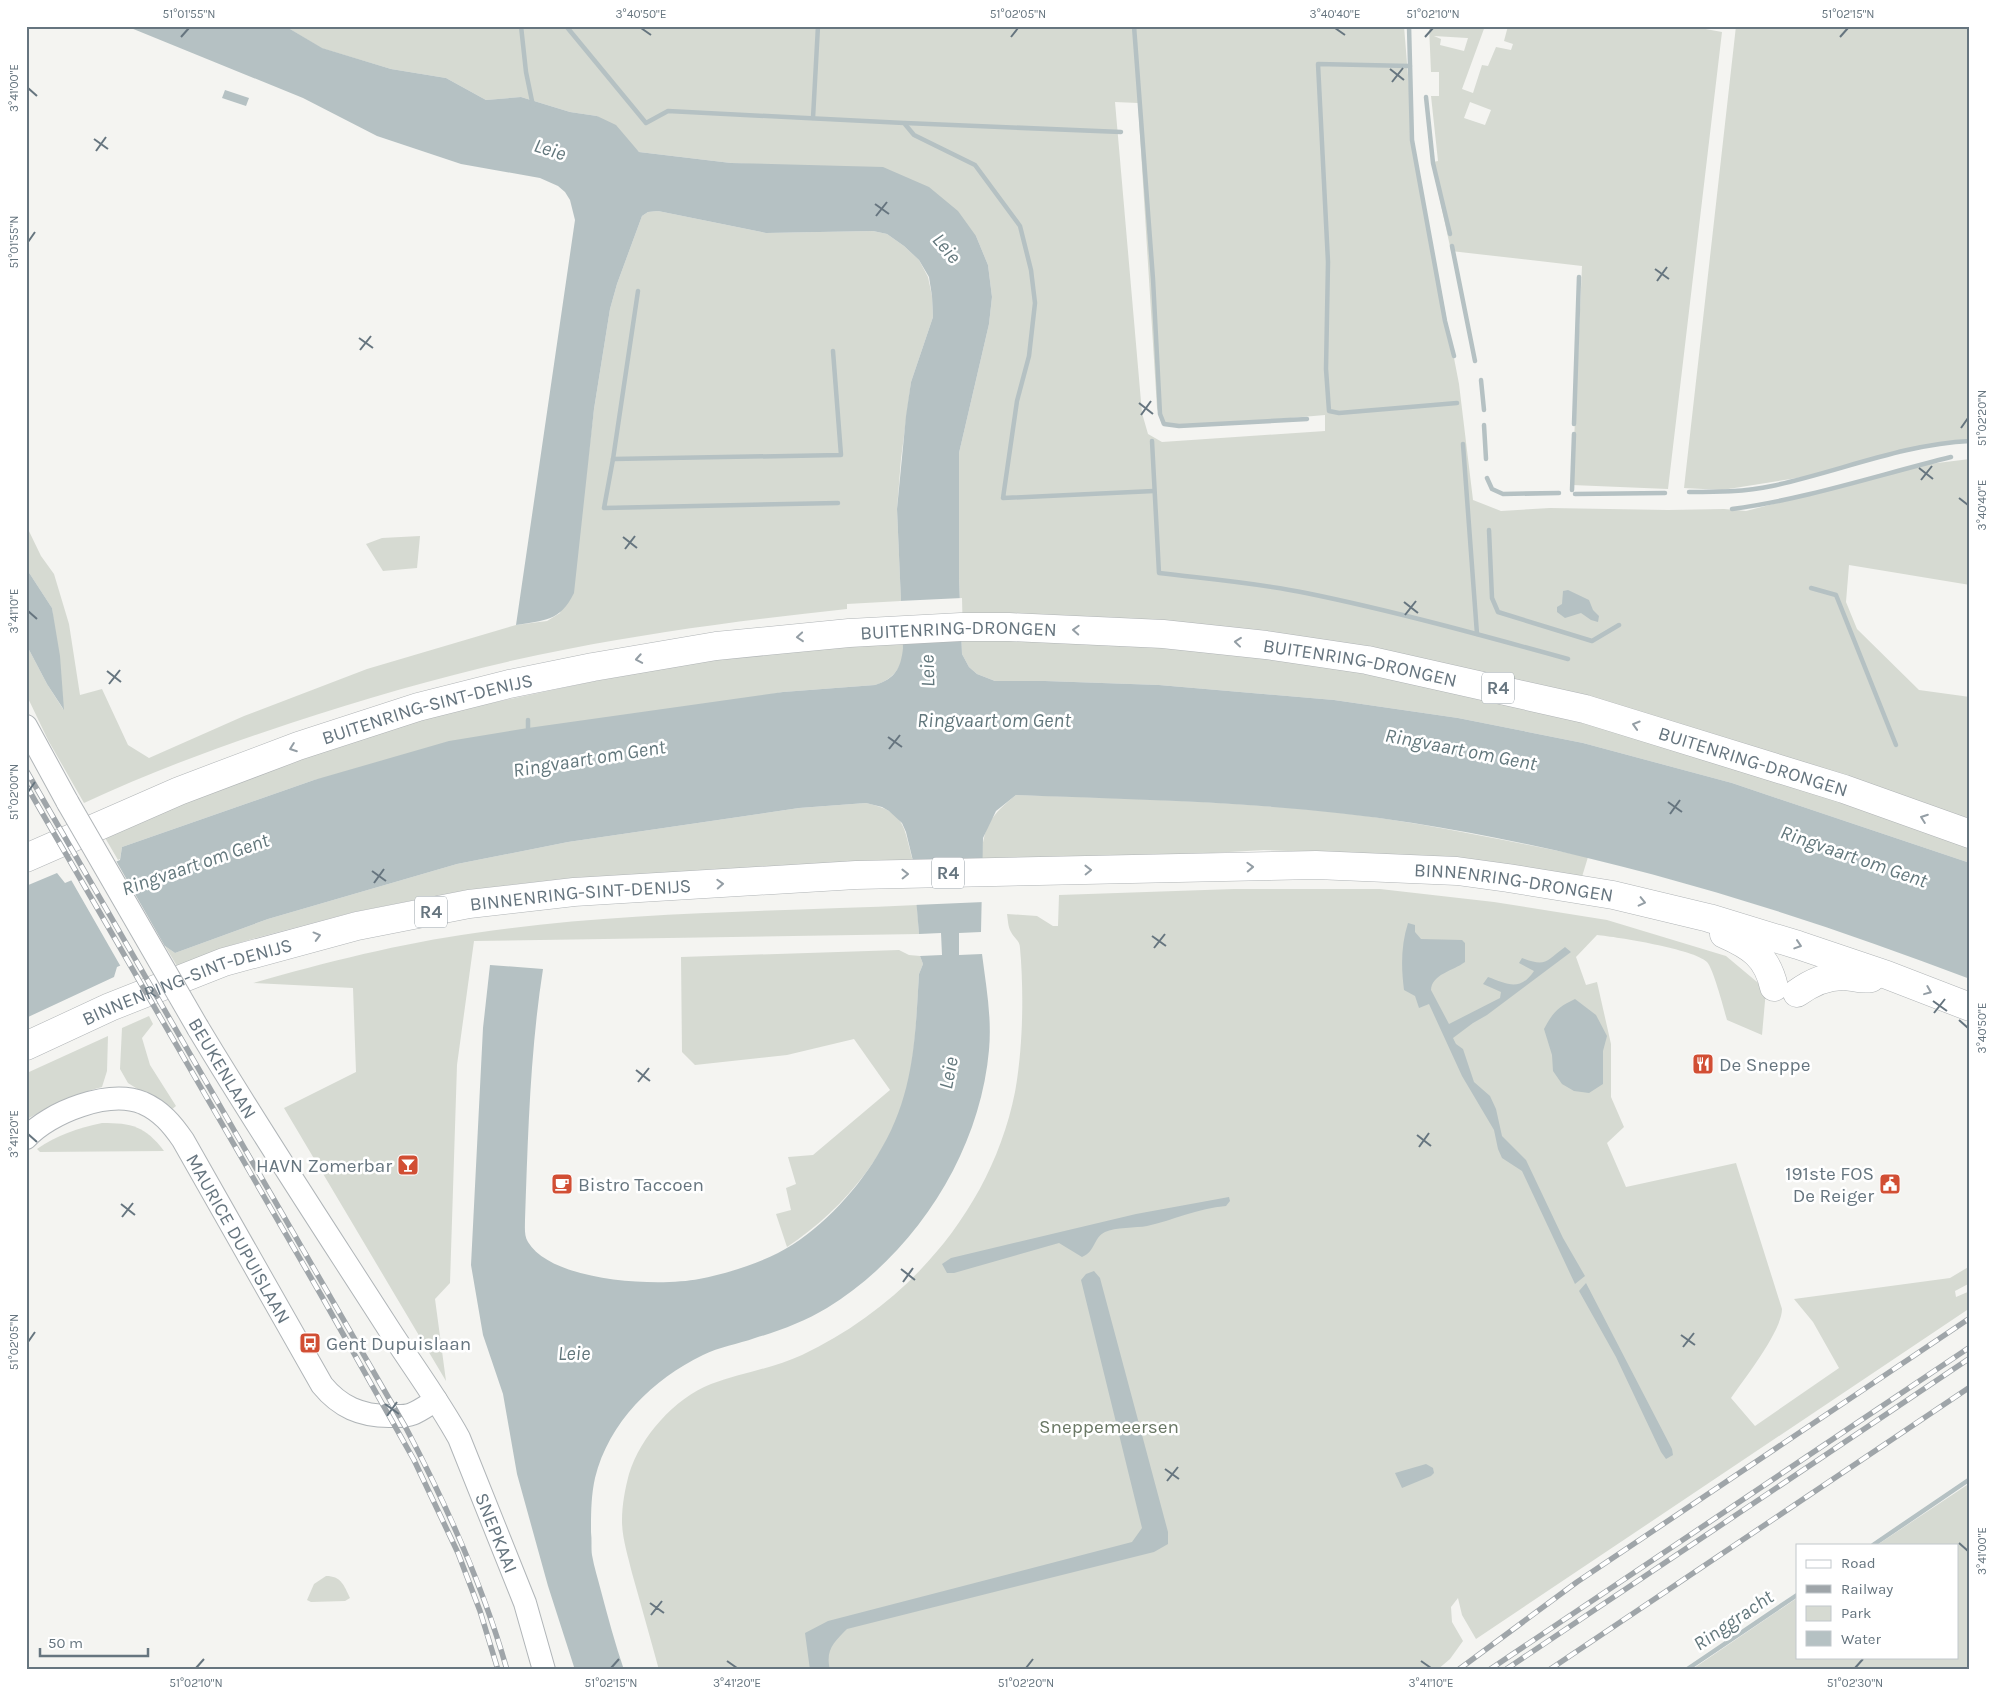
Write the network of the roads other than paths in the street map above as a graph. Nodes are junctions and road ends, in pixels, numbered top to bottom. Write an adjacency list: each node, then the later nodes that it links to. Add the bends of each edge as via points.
1 (849, 633): 3 (highway, BUITENRING-SINT-DENIJS / R4, one-way to 3, via 716,646 509,684 418,708); 4 (highway, BUITENRING-DRONGEN / R4, one-way to 1, via 1844,789 1585,709 1367,660 1163,634 1009,627)
2 (26, 726): 13 (street, BEUKENLAAN, bridge, via 198,1028)
3 (230, 770): 5 (highway, via 212,764); 6 (highway, BUITENRING-SINT-DENIJS / R4)
4 (1970, 834)
5 (26, 844)
6 (26, 858)
7 (1039, 872): 8 (highway, BINNENRING-DRONGEN / R4, one-way to 8, via 1316,865 1448,871 1586,890); 11 (highway, BINNENRING-SINT-DENIJS / R4, one-way to 7, via 224,962 357,926 470,904 574,892 856,875)
8 (1709, 918): 9 (highway, BINNENRING-DRONGEN / R4, one-way to 9); 9 (highway, via 1724,934 1741,941 1761,957 1785,990 1835,976 1864,980)
9 (1887, 975): 10 (highway, BINNENRING-DRONGEN / R4, one-way to 10)
10 (1970, 1008)
11 (26, 1046)
12 (26, 1138): 13 (street, MAURICE DUPUISLAAN, via 53,1118 99,1101 129,1100 153,1108 183,1140 322,1386 332,1398 357,1412 378,1416 413,1414)
13 (436, 1400): 14 (street, SNEPKAAI, via 459,1438 494,1521 525,1603)
14 (544, 1670)

